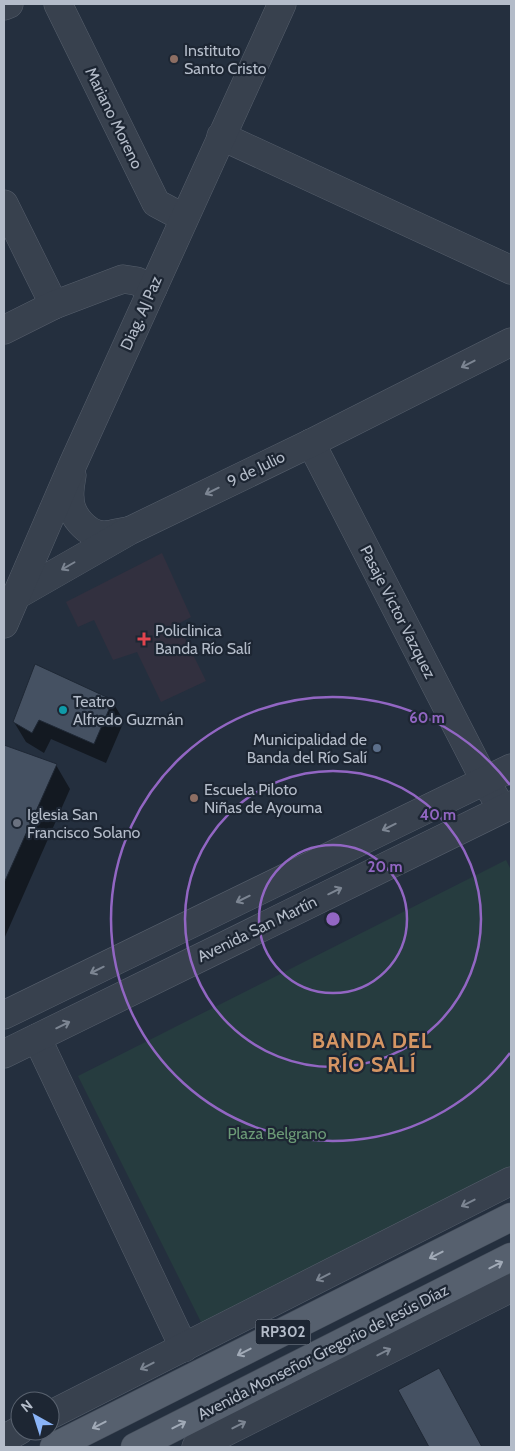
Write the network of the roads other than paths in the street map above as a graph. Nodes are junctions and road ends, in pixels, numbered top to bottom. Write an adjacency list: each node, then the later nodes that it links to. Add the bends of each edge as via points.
1 (9, 4): 4 (street)
2 (58, 4): 7 (street, Mariano Moreno, via 156,203)
3 (282, 4): 5 (street, Diag. AJ Paz)
4 (4, 6)
5 (221, 136): 7 (street, Diag. AJ Paz); 8 (street)
6 (4, 204): 10 (street)
7 (184, 218): 9 (street, Diag. AJ Paz)
8 (511, 270)
9 (153, 288): 10 (street, via 123,280); 14 (street, Diag. AJ Paz)
10 (54, 305): 11 (street)
11 (4, 330)
12 (511, 342): 13 (street, 9 de Julio, one-way to 13)
13 (311, 443): 15 (street, 9 de Julio, one-way to 15); 19 (street, Pasaje Victor Vazquez)
14 (73, 464): 15 (street, via 71,509 81,523 91,532 104,535); 16 (street, Diag. AJ Paz)
15 (129, 531): 16 (street, 9 de Julio, one-way to 16)
16 (10, 599): 17 (street, Diag. AJ Paz)
17 (4, 624)
18 (511, 768): 19 (street, Avenida San Martín)
19 (485, 781): 20 (street, Pasaje Victor Vazquez); 21 (street, Avenida San Martín, one-way to 21)
20 (508, 811): 22 (street, Avenida San Martín, one-way to 20)
21 (4, 1015)
22 (37, 1038): 23 (street, Avenida San Martín); 28 (street)
23 (4, 1054)
24 (511, 1181): 28 (street, one-way to 28)
25 (511, 1217): 30 (main road, RP302, one-way to 30)
26 (511, 1257): 31 (main road, Avenida Monseñor Gregorio de Jesús Díaz / RP302, one-way to 26)
27 (511, 1288): 32 (street, Avenida Monseñor Gregorio de Jesús Díaz, one-way to 27)
28 (184, 1348): 29 (street, one-way to 29)
29 (60, 1410)
30 (54, 1447)
31 (136, 1447)
32 (196, 1447)

